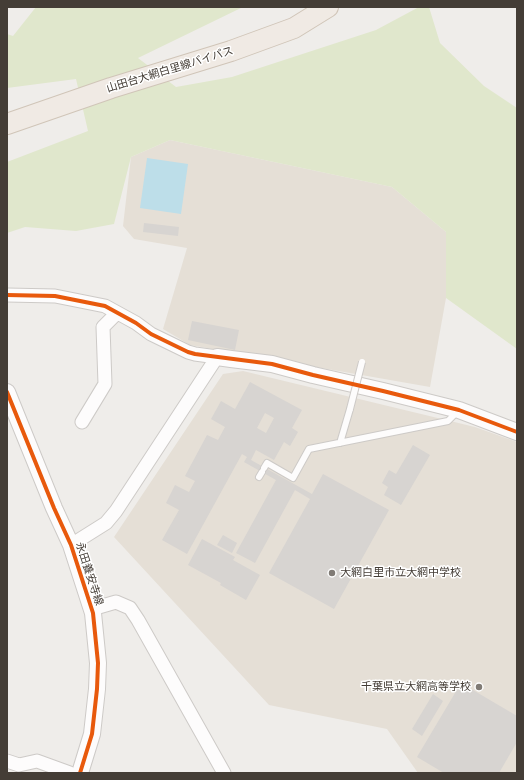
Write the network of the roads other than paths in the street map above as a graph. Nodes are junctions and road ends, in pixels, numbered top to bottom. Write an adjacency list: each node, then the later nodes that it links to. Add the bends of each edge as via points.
1 (328, 7): 2 (main road, 山田台大網白里線バイパス, via 294,28 231,51 111,88)
2 (7, 124)
3 (7, 295): 4 (street, via 55,296 105,306)
4 (117, 313): 5 (street, via 150,334 188,352); 9 (street, via 103,327 105,384)
5 (216, 357): 8 (street, via 272,364); 13 (street, via 116,512 106,523)
6 (362, 362): 11 (lane, bridge)
7 (7, 392): 13 (street, 永田養安寺線)
8 (459, 410): 10 (street); 11 (lane, via 448,420)
9 (82, 422)
10 (517, 432)
11 (340, 443): 12 (lane, via 309,449 293,478 266,463)
12 (262, 472)
13 (71, 545): 14 (street, 永田養安寺線)
14 (92, 609): 17 (street, 永田養安寺線, via 98,663 97,689 92,734); 18 (street, via 116,602 130,608)
15 (7, 761): 16 (street, via 19,765 37,761)
16 (70, 773)
17 (80, 773)
18 (224, 773)

